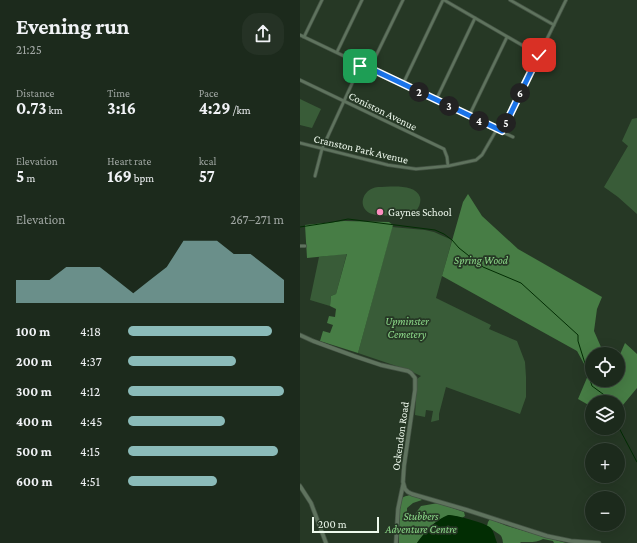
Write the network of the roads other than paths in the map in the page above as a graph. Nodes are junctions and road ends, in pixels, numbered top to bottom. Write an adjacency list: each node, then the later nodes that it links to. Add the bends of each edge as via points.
1 (322, 0): 10 (street)
2 (362, 0): 12 (street)
3 (403, 0): 15 (street)
4 (444, 0): 7 (street); 17 (street)
5 (510, 0): 8 (street)
6 (566, 0): 8 (street)
7 (475, 18): 11 (street); 18 (street)
8 (554, 25): 13 (street)
9 (300, 35): 10 (street)
10 (304, 37): 12 (street)
11 (507, 37): 13 (street); 20 (street)
12 (337, 52): 14 (street)
13 (539, 55): 22 (street)
14 (361, 64): 15 (street); 19 (street)
15 (370, 68): 17 (street)
16 (300, 80): 19 (street, Coniston Avenue)
17 (403, 84): 18 (street)
18 (436, 100): 20 (street)
19 (344, 101): 25 (street); 26 (street, Coniston Avenue, via 444,149)
20 (469, 116): 21 (street)
21 (496, 129): 22 (street); 26 (street, Cranston Park Avenue, via 482,155 476,160)
22 (502, 131): 23 (street)
23 (513, 137)
24 (300, 143): 25 (street, Cranston Park Avenue)
25 (322, 148): 26 (street, Cranston Park Avenue, via 388,165 416,169); 27 (street)
26 (448, 166)
27 (315, 176)
28 (300, 246): 29 (street)
29 (305, 246)
30 (300, 335): 31 (main road, Ockendon Road, via 354,356 408,371 415,378)
31 (403, 482): 33 (main road, Ockendon Road, via 405,489); 34 (main road)
32 (300, 486): 35 (main road, via 311,503)
33 (410, 493): 34 (main road); 37 (main road, via 547,536 571,542)
34 (400, 497): 36 (main road)
35 (326, 543)
36 (396, 543)
37 (599, 543)

